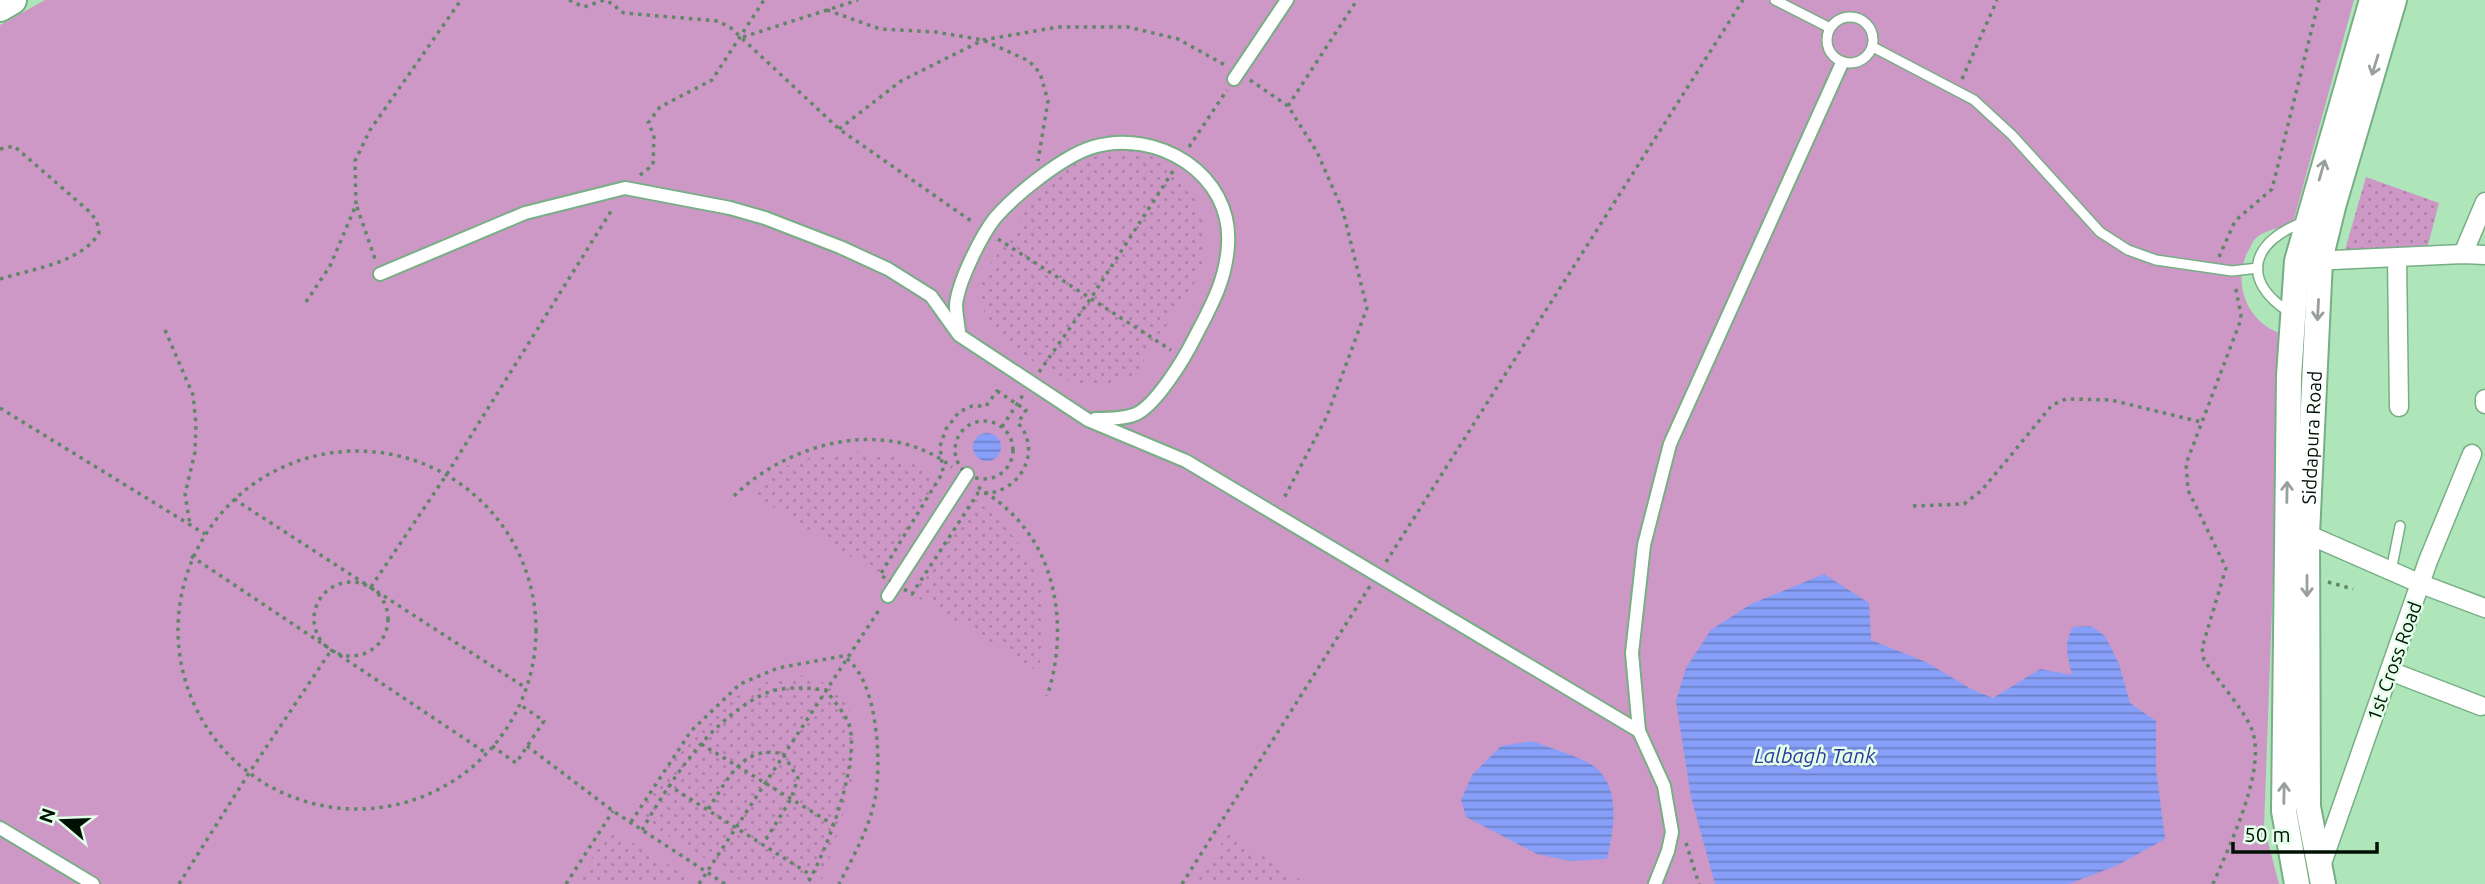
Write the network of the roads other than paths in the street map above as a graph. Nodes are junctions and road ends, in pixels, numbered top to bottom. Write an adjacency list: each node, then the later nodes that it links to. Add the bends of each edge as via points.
1 (12, 0): 6 (main road)
2 (1287, 0): 10 (street)
3 (1774, 0): 7 (lane)
4 (2372, 0): 12 (main road, Siddapura Road, one-way to 4)
5 (2395, 0): 16 (main road, Siddapura Road, one-way to 16, via 2334,203)
6 (0, 7)
7 (1830, 28): 8 (lane, via 1840,19 1858,18 1871,30); 9 (lane, via 1828,50)
8 (1872, 47): 9 (lane, via 1861,61); 17 (lane, via 1975,100 2113,242 2156,260 2232,271)
9 (1842, 63): 33 (street, via 1670,444 1644,545 1632,653)
10 (1234, 79)
11 (2485, 202): 13 (street)
12 (2307, 221): 16 (main road, Siddapura Road); 17 (lane, via 2274,236 2263,249)
13 (2463, 254): 14 (street); 15 (street)
14 (2485, 256)
15 (2397, 257): 16 (street); 21 (street)
16 (2309, 261): 19 (main road, Siddapura Road); 26 (main road, Siddapura Road, one-way to 26)
17 (2258, 268): 19 (lane, via 2264,289)
18 (380, 274): 20 (street, via 525,213 625,188 741,211 840,247 931,296)
19 (2293, 315): 26 (main road, Siddapura Road, one-way to 19, via 2289,376)
20 (959, 335): 22 (street); 22 (street, via 956,304 964,276 995,218 1034,183 1071,155 1094,146 1119,142 1151,146 1182,157 1214,189 1224,214 1228,242 1219,293 1160,392 1138,413)
21 (2399, 407)
22 (1088, 420): 33 (street, via 1186,461)
23 (2472, 454): 28 (street, 1st Cross Road)
24 (966, 476): 29 (street)
25 (2400, 526): 27 (lane)
26 (2297, 530): 27 (street); 35 (main road, Siddapura Road, one-way to 35, via 2308,807); 38 (main road, Siddapura Road, one-way to 26, via 2284,811)
27 (2391, 571): 28 (street)
28 (2421, 584): 30 (street); 31 (street, 1st Cross Road)
29 (888, 596)
30 (2485, 608)
31 (2390, 671): 32 (street); 35 (street, 1st Cross Road)
32 (2481, 706)
33 (1639, 731): 37 (street, via 1670,809 1672,832)
34 (0, 828): 36 (street)
35 (2321, 877)
36 (93, 884)
37 (1655, 884)
38 (2297, 884)

